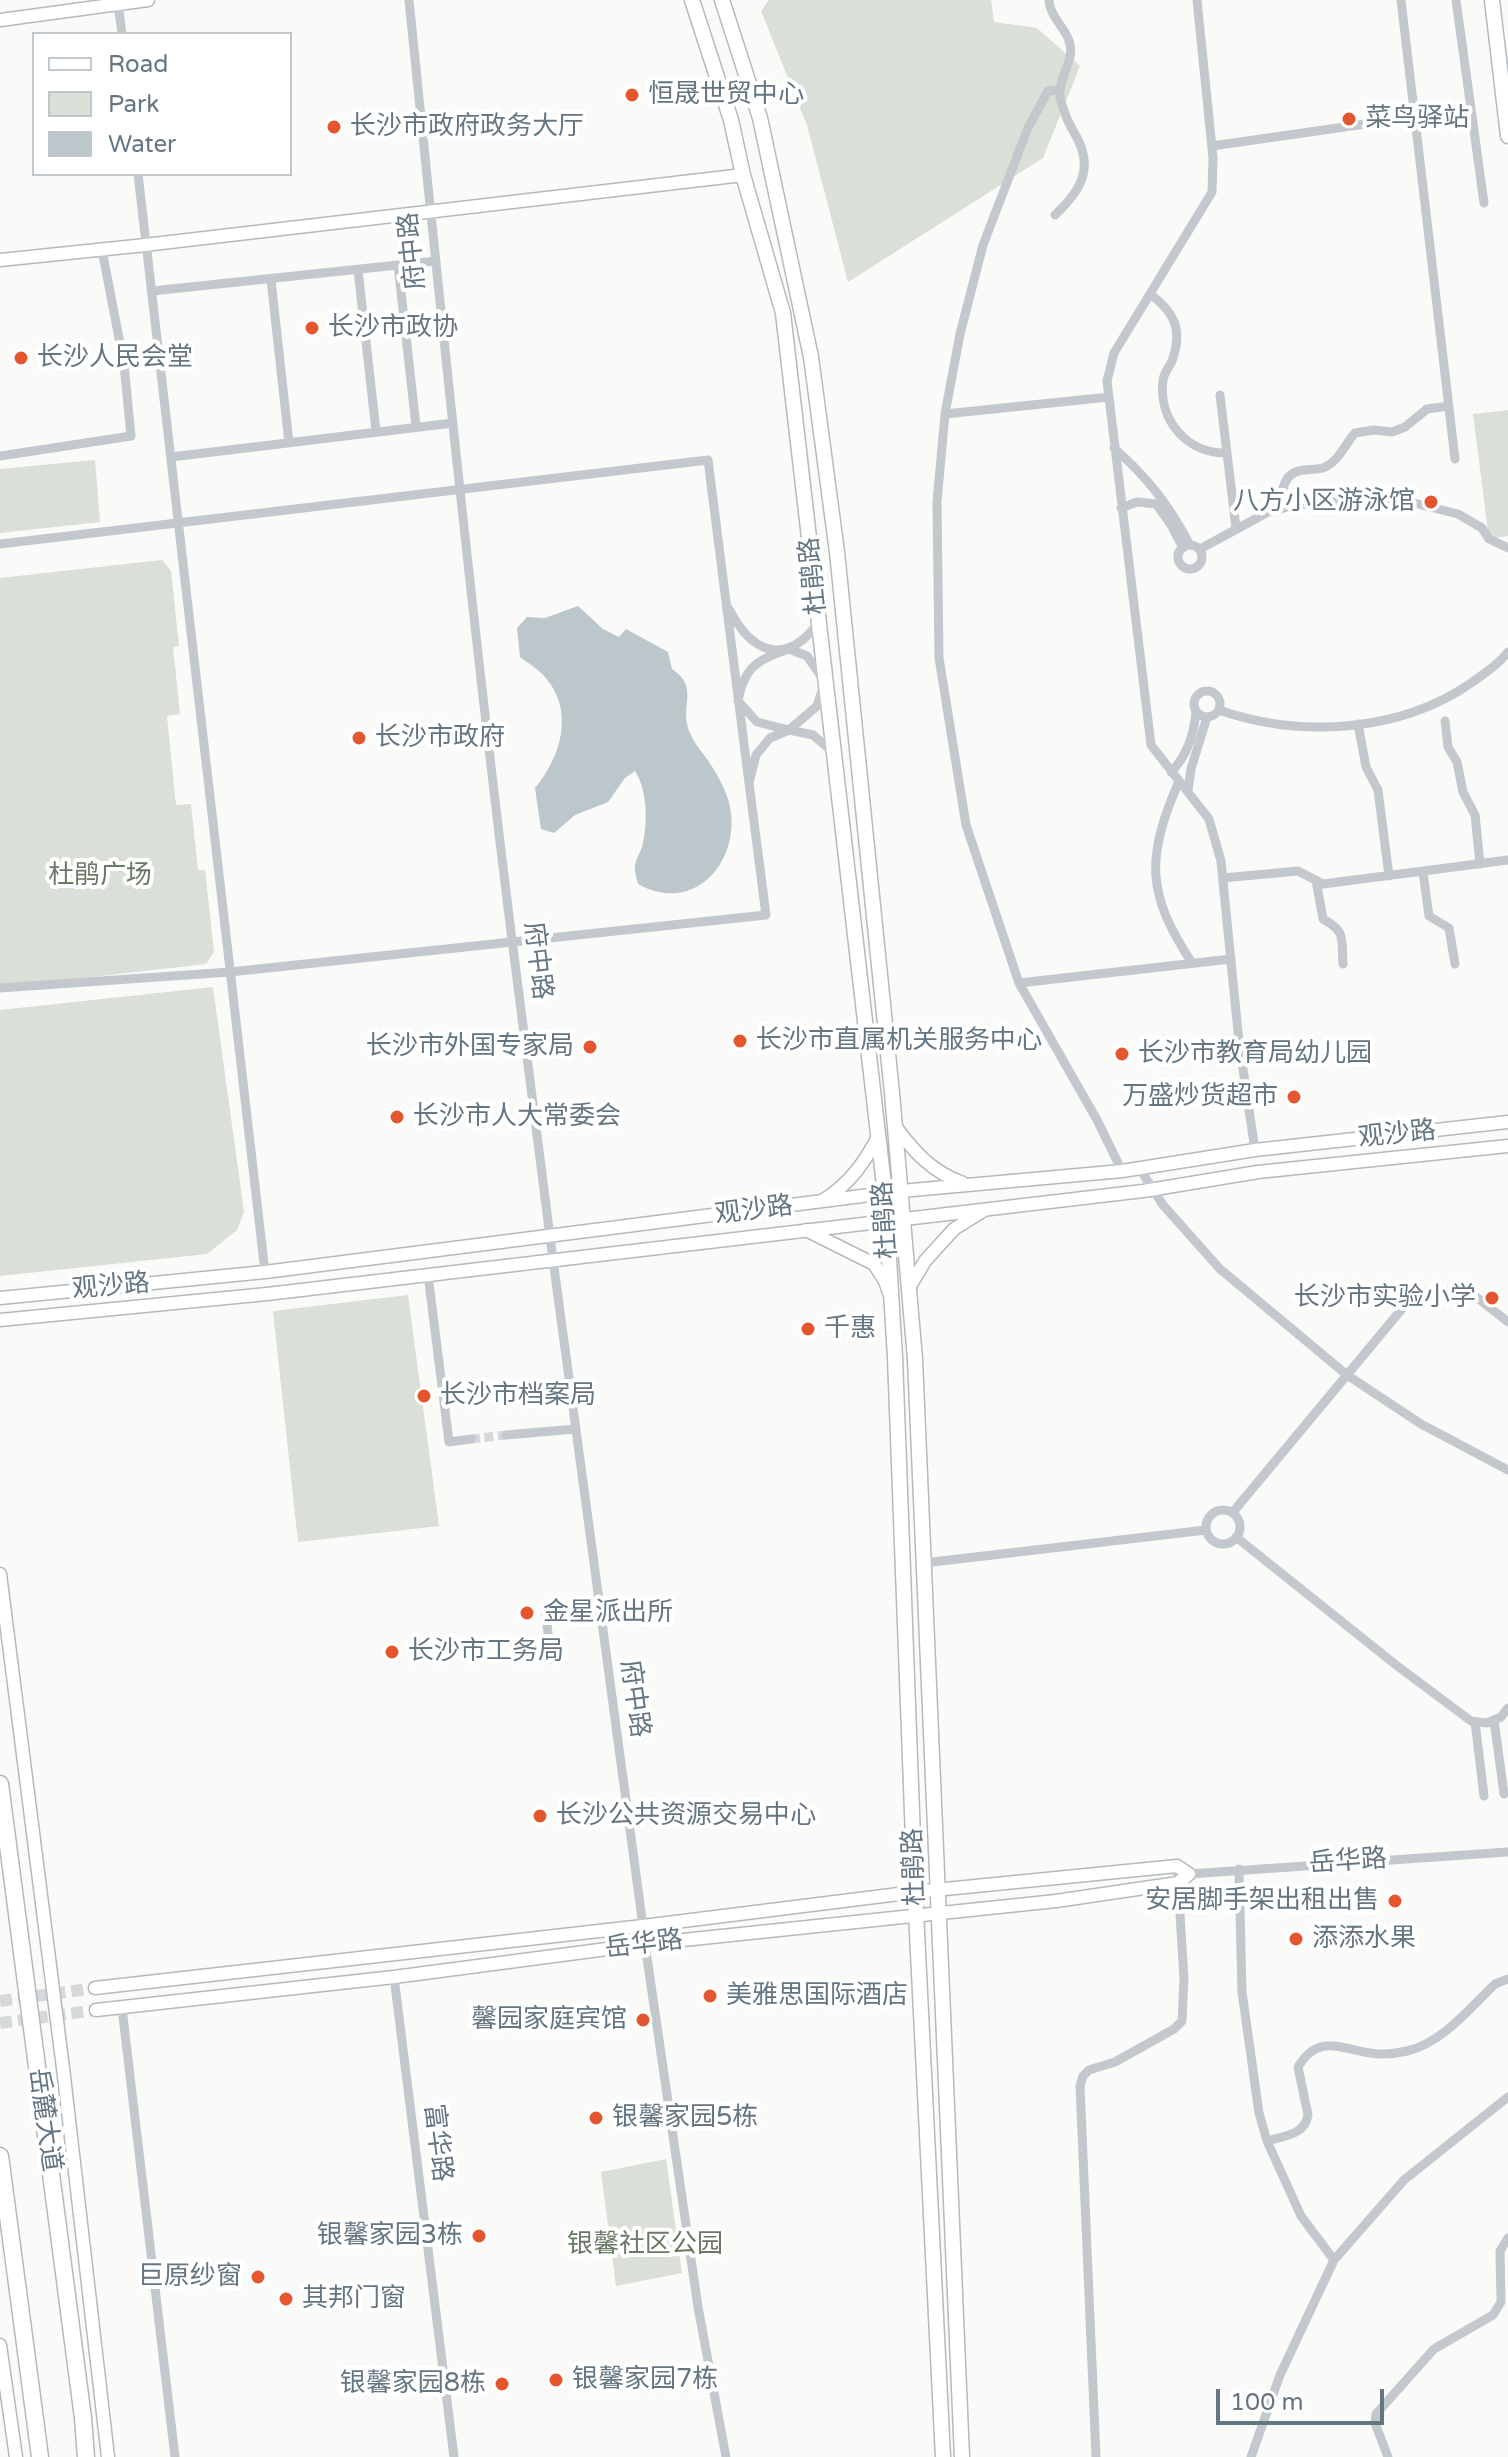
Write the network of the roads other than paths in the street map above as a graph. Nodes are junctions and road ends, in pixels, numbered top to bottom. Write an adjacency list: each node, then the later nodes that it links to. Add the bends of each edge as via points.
1 (148, 0): 10 (street)
2 (409, 0): 21 (street, 府中路)
3 (692, 0): 18 (main road, 杜鹃路)
4 (722, 0): 87 (main road, 杜鹃路, via 760,118 811,357 837,552)
5 (1049, 0): 13 (street, via 1070,43)
6 (1197, 0): 17 (street)
7 (1401, 0): 15 (street)
8 (1456, 0): 14 (street)
9 (1492, 0): 16 (main road)
10 (118, 4): 11 (street); 12 (street)
11 (0, 20)
12 (122, 32)
13 (1060, 90): 22 (street, via 1084,170 1071,200); 37 (street, via 1048,91 1028,128 983,245)
14 (1470, 109): 15 (street); 20 (street)
15 (1415, 117): 17 (street); 36 (street)
16 (1508, 136)
17 (1212, 146): 31 (street, via 1212,192)
18 (743, 175): 21 (street); 56 (main road, 杜鹃路, via 783,313)
19 (138, 176): 23 (street)
20 (1484, 203)
21 (431, 212): 23 (street); 26 (street, 府中路)
22 (1055, 215)
23 (147, 245): 24 (street); 30 (street)
24 (102, 250): 25 (street); 33 (street)
25 (0, 260)
26 (436, 261): 27 (street); 38 (street, 府中路)
27 (398, 265): 28 (street); 39 (street)
28 (358, 270): 29 (street); 40 (street)
29 (271, 280): 30 (street); 41 (street)
30 (152, 291): 32 (street)
31 (1150, 294): 35 (street, via 1114,353); 43 (street, via 1169,308 1176,325 1178,342 1163,377 1165,411 1182,438 1198,449)
32 (160, 358): 33 (street); 45 (street)
33 (124, 364): 44 (street, via 131,436)
34 (1220, 395): 43 (street)
35 (1109, 397): 37 (street); 42 (street)
36 (1449, 406): 46 (street); 49 (street, via 1427,409 1392,432 1355,433 1324,468 1296,471 1287,479)
37 (945, 414): 84 (street, via 937,502 939,658 966,825)
38 (453, 423): 39 (street); 47 (street, 府中路)
39 (416, 426): 40 (street)
40 (376, 431): 41 (street)
41 (289, 443): 45 (street)
42 (1114, 448): 48 (street); 53 (street, via 1164,500)
43 (1227, 453): 51 (street)
44 (0, 456)
45 (171, 457): 50 (street)
46 (1455, 459)
47 (460, 491): 50 (street); 55 (street, via 708,460); 78 (street, 府中路)
48 (1121, 508): 53 (street, via 1137,502 1156,504); 68 (street, via 1151,745)
49 (1282, 508): 51 (street); 54 (street, via 1367,498 1410,502 1458,514)
50 (180, 525): 52 (street); 83 (street)
51 (1236, 528): 53 (street)
52 (0, 544)
53 (1191, 547)
54 (1508, 548)
55 (725, 602): 57 (street, via 748,639 769,650); 60 (street)
56 (819, 622): 57 (street); 59 (main road, 杜鹃路)
57 (789, 649): 59 (street, via 807,656); 60 (street, via 752,667 741,683)
58 (1508, 652): 65 (street, via 1451,697 1405,715)
59 (825, 682): 66 (street, via 817,706); 67 (main road, 杜鹃路)
60 (738, 701): 66 (street, via 757,722); 70 (street)
61 (1219, 710): 62 (street, via 1220,699 1208,690 1195,698); 63 (street); 65 (street, via 1282,726)
62 (1196, 712): 63 (street); 68 (street, via 1184,755)
63 (1207, 717): 71 (street)
64 (1445, 721): 73 (street, via 1448,747 1475,815)
65 (1358, 724): 75 (street, via 1366,767 1378,790)
66 (789, 730): 67 (street, via 813,735); 70 (street, via 770,738 756,755)
67 (835, 754): 88 (main road, 杜鹃路)
68 (1171, 772): 69 (street)
69 (1179, 781): 71 (street); 80 (street, via 1155,857 1166,921)
70 (749, 783): 78 (street, via 766,915)
71 (1188, 790): 76 (street, via 1209,819)
72 (1508, 860): 73 (street)
73 (1480, 864): 74 (street)
74 (1423, 872): 75 (street); 82 (street, via 1429,916 1449,928)
75 (1389, 876): 77 (street, via 1323,884)
76 (1223, 878): 77 (street, via 1298,871); 79 (street)
77 (1316, 880): 81 (street, via 1323,919 1340,931)
78 (512, 942): 83 (street); 101 (street, 府中路)
79 (1231, 959): 80 (street); 90 (street)
80 (1192, 963): 84 (street)
81 (1343, 964)
82 (1455, 964)
83 (230, 972): 85 (street); 103 (street)
84 (1019, 983): 92 (street)
85 (0, 988)
86 (1508, 1122): 90 (street, 观沙路)
87 (895, 1126): 93 (street, via 942,1176); 95 (main road, 杜鹃路)
88 (879, 1135): 95 (main road, 杜鹃路); 96 (street, via 852,1178)
89 (1508, 1146): 94 (street, 观沙路, via 1258,1172)
90 (1255, 1150): 91 (street, 观沙路)
91 (1140, 1169): 92 (street, 观沙路); 94 (street)
92 (1122, 1171): 93 (street, 观沙路)
93 (970, 1185): 95 (street, 观沙路)
94 (1153, 1189): 97 (street, 观沙路); 110 (street, via 1220,1269)
95 (893, 1193): 96 (street, 观沙路); 98 (main road, 杜鹃路); 99 (main road, 杜鹃路)
96 (819, 1203): 101 (street, 观沙路)
97 (987, 1208): 98 (street, 观沙路); 105 (street, via 954,1229)
98 (903, 1218): 99 (street, 观沙路); 105 (main road, 杜鹃路)
99 (887, 1220): 100 (street, 观沙路); 107 (main road, 杜鹃路)
100 (806, 1230): 102 (street, 观沙路); 107 (street, via 874,1264)
101 (550, 1238): 102 (street, 府中路); 103 (street, 观沙路)
102 (552, 1260): 104 (street, 观沙路); 111 (street, 府中路)
103 (265, 1272): 106 (street, 观沙路)
104 (428, 1275): 108 (street, 观沙路); 113 (street, via 449,1442)
105 (909, 1288): 118 (main road, 杜鹃路)
106 (0, 1298)
107 (892, 1301): 134 (main road, 杜鹃路)
108 (0, 1320)
109 (1508, 1322): 110 (street, via 1475,1296 1428,1291 1406,1304)
110 (1347, 1375): 114 (street, via 1421,1424); 115 (street)
111 (575, 1429): 112 (street); 120 (street, 府中路)
112 (506, 1435)
113 (471, 1439)
114 (1508, 1470)
115 (1233, 1512): 116 (street, via 1212,1513); 117 (street, via 1239,1521)
116 (1206, 1530): 117 (street, via 1213,1541 1223,1544); 118 (street)
117 (1236, 1537): 124 (street)
118 (924, 1563): 133 (main road, 杜鹃路)
119 (0, 1574): 156 (street)
120 (600, 1608): 121 (street, via 546,1616); 137 (street, 府中路)
121 (551, 1659)
122 (1508, 1708): 123 (street)
123 (1494, 1720): 124 (street); 126 (street)
124 (1475, 1722): 127 (street)
125 (0, 1784): 151 (highway, 岳麓大道)
126 (1504, 1794)
127 (1484, 1796)
128 (1508, 1852): 130 (street, 岳华路)
129 (1177, 1866): 131 (street); 132 (street); 133 (street, 岳华路)
130 (1239, 1869): 131 (street, 岳华路); 145 (street, via 1242,1992)
131 (1189, 1874): 132 (street)
132 (1178, 1883): 135 (street, 岳华路); 162 (street, via 1182,2021 1115,2062 1089,2070 1080,2086)
133 (938, 1889): 134 (street, 岳华路); 135 (main road, 杜鹃路)
134 (915, 1892): 136 (main road, 杜鹃路); 137 (street, 岳华路)
135 (940, 1914): 136 (street, 岳华路); 161 (main road, 杜鹃路)
136 (917, 1917): 138 (street, 岳华路); 160 (main road, 杜鹃路)
137 (643, 1926): 141 (street, 岳华路)
138 (645, 1944): 139 (street, 岳华路); 159 (street, via 698,2307)
139 (394, 1977): 142 (street, 岳华路); 158 (street, 富华路)
140 (1508, 1979): 145 (street, via 1495,1984 1430,2043 1410,2051 1366,2053 1332,2044 1312,2051 1298,2067 1307,2123 1303,2130)
141 (95, 1988)
142 (122, 2008): 143 (street, 岳华路); 157 (street)
143 (96, 2010)
144 (1508, 2097): 148 (street, via 1404,2180)
145 (1267, 2141): 148 (street, via 1301,2216)
146 (0, 2156): 152 (highway, 岳麓大道)
147 (1508, 2238): 164 (street, via 1500,2251 1501,2302 1493,2315 1434,2349 1376,2414)
148 (1334, 2260): 163 (street, via 1280,2375)
149 (0, 2345): 150 (street)
150 (2, 2379): 153 (street)
151 (83, 2418): 154 (highway, 岳麓大道); 155 (street)
152 (37, 2451)
153 (16, 2457)
154 (86, 2457)
155 (96, 2457)
156 (108, 2457)
157 (175, 2457)
158 (454, 2457)
159 (726, 2457)
160 (943, 2457)
161 (962, 2457)
162 (1096, 2457)
163 (1251, 2457)
164 (1388, 2457)

